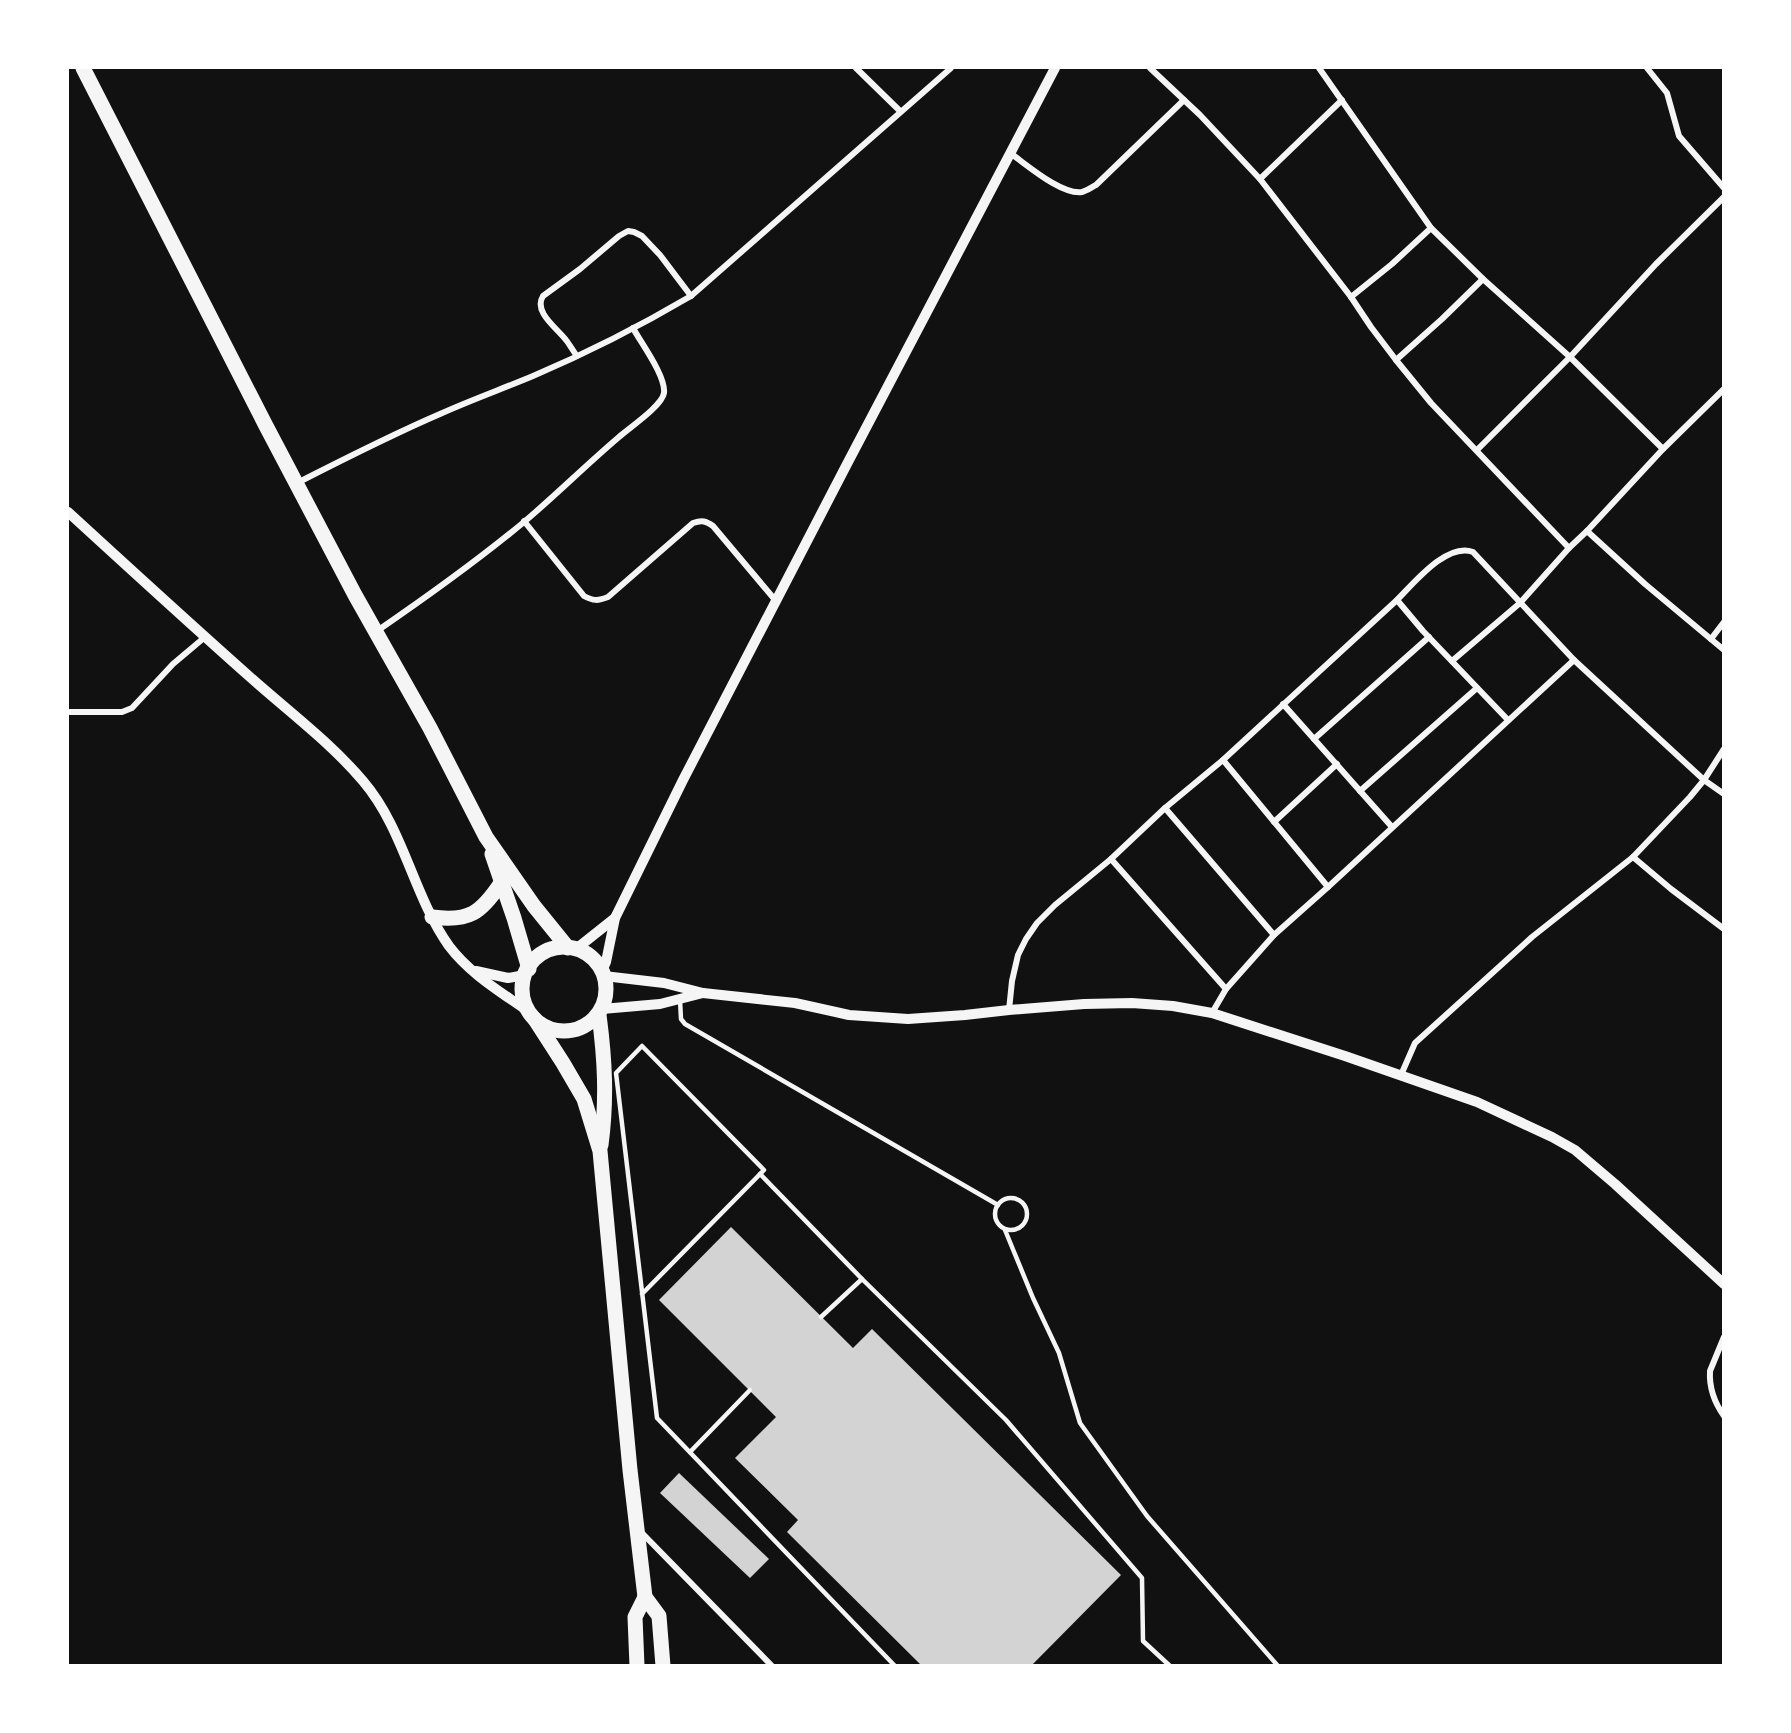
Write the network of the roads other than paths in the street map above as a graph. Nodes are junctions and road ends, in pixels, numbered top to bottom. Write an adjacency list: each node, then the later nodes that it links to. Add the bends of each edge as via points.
1 (83, 68): 28 (main road)
2 (856, 68): 10 (street)
3 (951, 68): 10 (street)
4 (1055, 68): 11 (street)
5 (1150, 68): 8 (street)
6 (1319, 68): 9 (street)
7 (1647, 68): 13 (street, via 1667,93 1679,136)
8 (1184, 100): 11 (street, via 1096,185 1082,192 1055,184); 12 (street)
9 (1342, 100): 12 (street); 15 (street)
10 (900, 111): 17 (street)
11 (1010, 153): 34 (street)
12 (1260, 179): 18 (street)
13 (1724, 188)
14 (1724, 197): 21 (street)
15 (1431, 228): 16 (street); 18 (street)
16 (1483, 279): 21 (street); 22 (street)
17 (691, 296): 19 (street); 20 (street, via 642,236 628,231 540,301 545,317)
18 (1352, 297): 22 (street)
19 (633, 328): 20 (street); 30 (street, via 659,373 664,393 661,399)
20 (577, 356): 28 (street, via 428,419)
21 (1570, 357): 26 (street); 27 (street)
22 (1396, 360): 27 (street)
23 (1724, 389): 24 (street)
24 (1716, 397): 25 (street); 26 (street)
25 (1724, 402)
26 (1663, 449): 31 (street)
27 (1477, 450): 32 (street)
28 (296, 483): 37 (main road)
29 (68, 512): 38 (street)
30 (524, 521): 34 (street, via 590,600 608,597 693,523 702,520 713,526); 37 (street)
31 (1587, 531): 32 (street); 40 (street)
32 (1569, 548): 35 (street)
33 (1397, 600): 35 (street, via 1440,560 1466,549); 39 (street); 45 (street)
34 (776, 601): 64 (street)
35 (1520, 603): 42 (street); 43 (street)
36 (1724, 622): 40 (street)
37 (377, 631): 58 (main road)
38 (205, 637): 46 (street, via 132,708 122,712); 63 (street, via 317,734 366,784 395,833)
39 (1429, 637): 43 (street); 48 (street)
40 (1711, 639): 41 (street)
41 (1724, 650)
42 (1574, 660): 47 (street); 52 (street)
43 (1452, 662): 44 (street)
44 (1477, 688): 47 (street); 53 (street)
45 (1283, 704): 48 (street); 50 (street)
46 (68, 712)
47 (1508, 720): 57 (street)
48 (1314, 739): 51 (street)
49 (1724, 749): 52 (street)
50 (1223, 760): 55 (street); 56 (street)
51 (1337, 764): 53 (street); 56 (street)
52 (1704, 780): 54 (street); 59 (street)
53 (1360, 791): 57 (street)
54 (1724, 794)
55 (1165, 808): 60 (street); 66 (street)
56 (1274, 822): 62 (street)
57 (1392, 827): 62 (street)
58 (486, 837): 61 (main road); 67 (main road, via 534,906)
59 (1633, 857): 65 (street); 78 (street, via 1532,937 1415,1043)
60 (1111, 859): 71 (street); 74 (street, via 1054,905 1026,939 1018,955)
61 (501, 882): 63 (main road, via 476,913 458,918); 69 (main road)
62 (1328, 887): 66 (street)
63 (432, 916): 68 (street, via 448,944)
64 (615, 918): 67 (street); 70 (street)
65 (1724, 929)
66 (1274, 935): 71 (street)
67 (572, 948): 69 (main road, via 542,954); 70 (main road, via 596,961)
68 (470, 969): 69 (street, via 508,978); 77 (street)
69 (527, 972): 77 (main road, via 523,997)
70 (603, 973): 72 (street); 75 (main road, via 606,994)
71 (1226, 989): 76 (street)
72 (704, 993): 73 (street); 74 (street, via 872,1017 917,1018)
73 (680, 1000): 75 (street); 81 (lane, via 685,1024)
74 (1009, 1010): 76 (street, via 1132,1002)
75 (601, 1012): 77 (main road, via 584,1027 566,1031 549,1029); 79 (main road, via 606,1112)
76 (1212, 1013): 78 (street)
77 (532, 1015): 79 (main road, via 584,1099)
78 (1401, 1075): 84 (street, via 1477,1102 1575,1150)
79 (600, 1151): 91 (main road)
80 (760, 1174): 83 (lane); 85 (lane); 85 (lane, via 764,1170 642,1047 616,1073)
81 (998, 1205): 82 (lane, via 994,1215); 82 (lane, via 1010,1198 1026,1207 1023,1225)
82 (1005, 1230): 98 (lane, via 1059,1353 1080,1423 1147,1516)
83 (862, 1279): 86 (lane); 97 (lane, via 1005,1420 1142,1578 1143,1641)
84 (1722, 1285)
85 (642, 1294): 90 (lane, via 657,1418)
86 (821, 1317)
87 (1724, 1338): 89 (street, via 1710,1371 1711,1388)
88 (750, 1390): 90 (lane)
89 (1724, 1416)
90 (690, 1452): 96 (lane)
91 (637, 1528): 92 (main road); 95 (street)
92 (645, 1597): 93 (main road, via 635,1617); 94 (main road, via 658,1616)
93 (637, 1665)
94 (663, 1665)
95 (772, 1665)
96 (895, 1665)
97 (1170, 1665)
98 (1278, 1665)

